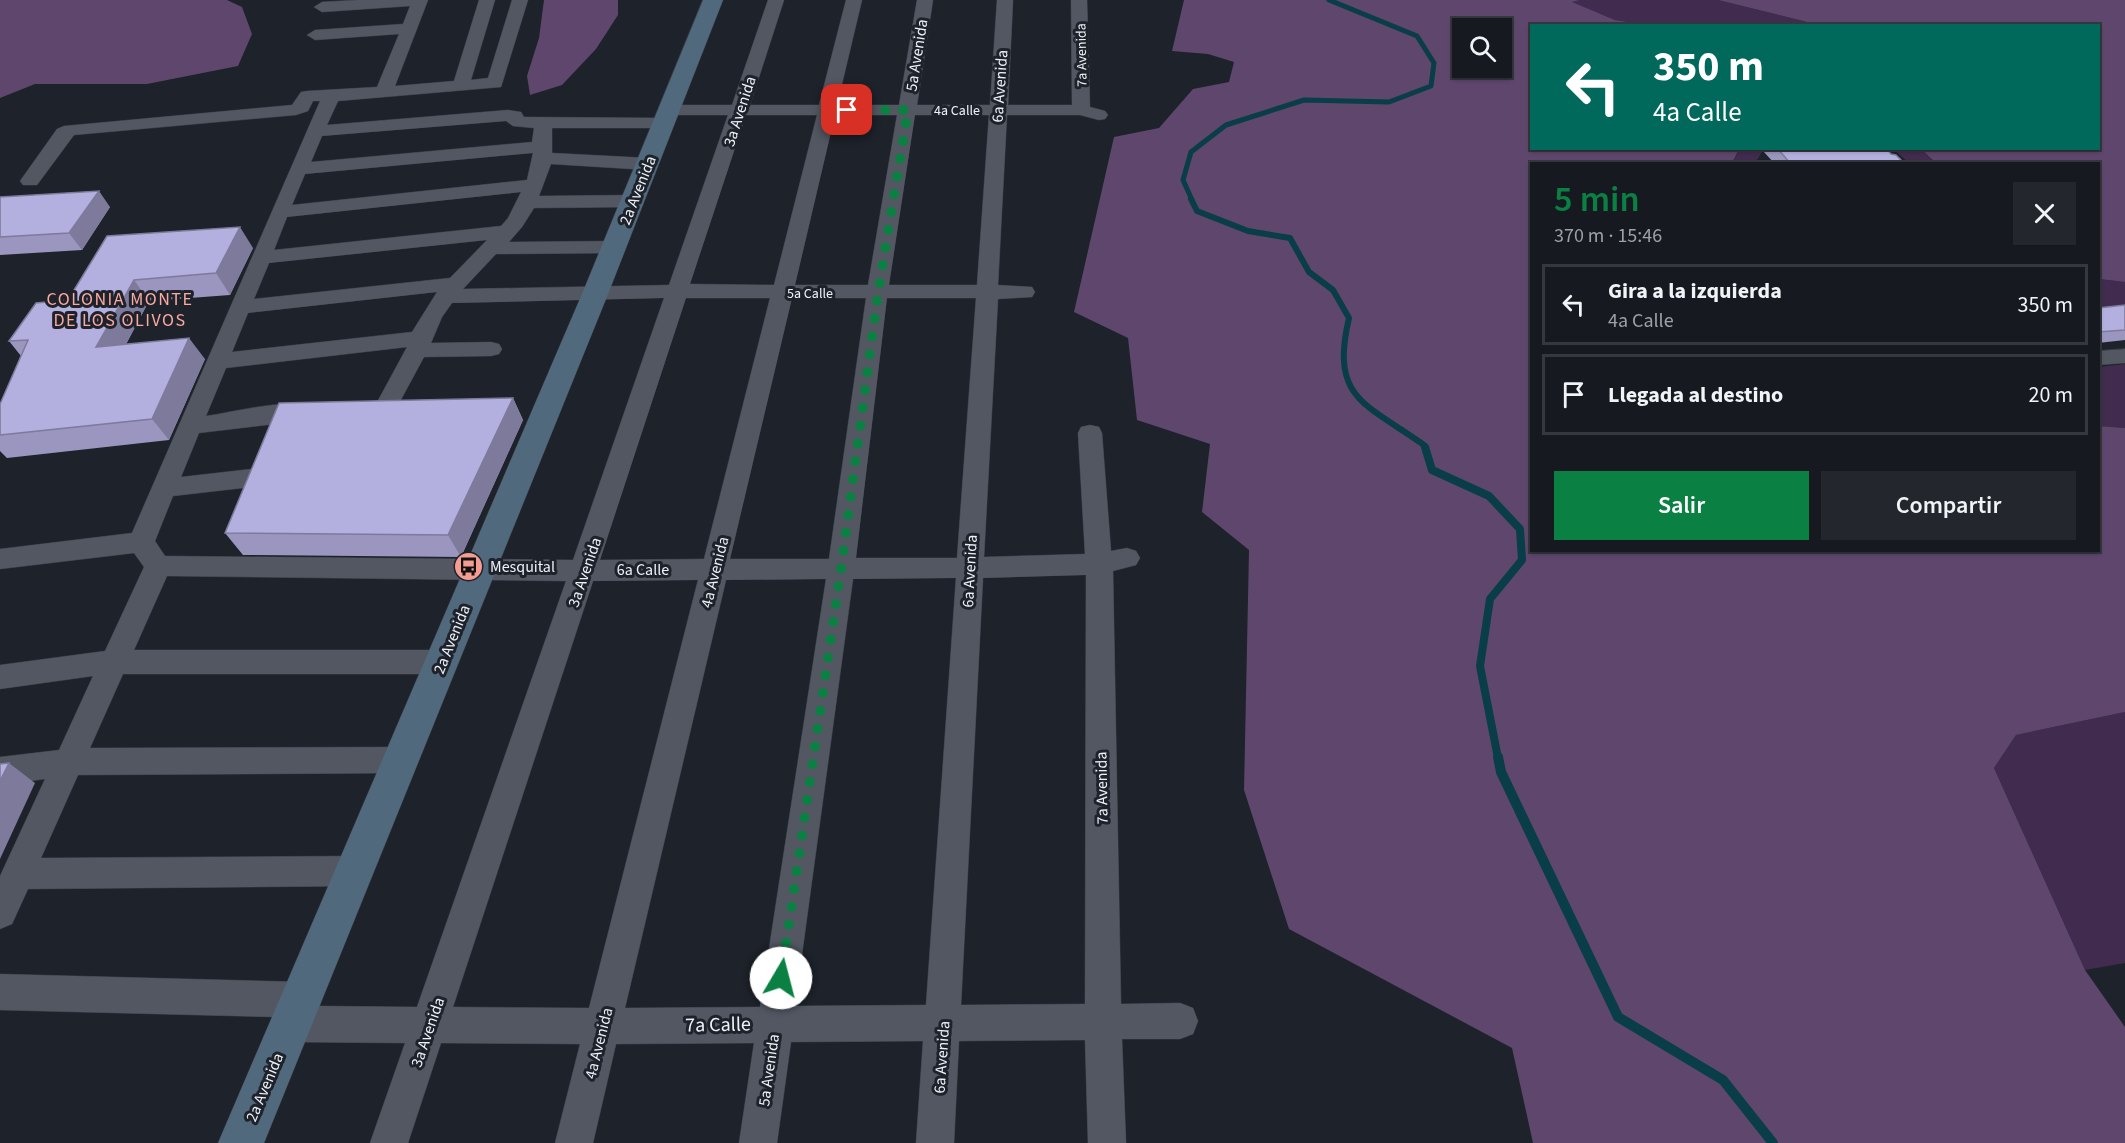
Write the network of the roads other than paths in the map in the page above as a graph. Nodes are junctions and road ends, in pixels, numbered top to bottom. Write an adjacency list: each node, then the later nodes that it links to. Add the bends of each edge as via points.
1 (420, 0): 10 (street); 11 (street)
2 (487, 0): 13 (street)
3 (520, 0): 13 (street, via 497,82)
4 (713, 0): 22 (main road, 2a Avenida)
5 (776, 0): 16 (street, 3a Avenida)
6 (854, 0): 17 (street, 4a Avenida)
7 (925, 0): 18 (street, 5a Avenida)
8 (1005, 0): 19 (street, 6a Avenida)
9 (1079, 0): 20 (street, 7a Avenida)
10 (322, 7)
11 (409, 28): 12 (street); 14 (street)
12 (315, 34)
13 (461, 85): 14 (street)
14 (382, 92): 15 (street)
15 (331, 96): 24 (street); 28 (street, via 307,96 296,110 70,130)
16 (740, 109): 17 (street, 4a Calle); 22 (street, 4a Calle); 36 (street, 3a Avenida)
17 (827, 109): 18 (street, 4a Calle); 41 (street, 4a Avenida)
18 (908, 110): 19 (street, 4a Calle); 38 (street, 5a Avenida)
19 (998, 110): 20 (street, 4a Calle); 39 (street, 6a Avenida)
20 (1081, 110): 21 (street, 4a Calle)
21 (1099, 115)
22 (667, 116): 23 (street, 4a Calle); 26 (main road, 2a Avenida)
23 (544, 123): 24 (street, 4a Calle, via 519,122 508,115); 25 (street)
24 (316, 131): 27 (street)
25 (542, 153): 26 (street); 27 (street); 29 (street)
26 (648, 164): 30 (main road, 2a Avenida)
27 (300, 169): 31 (street)
28 (30, 181)
29 (530, 193): 30 (street); 31 (street); 32 (street, via 516,222)
30 (633, 201): 33 (main road, 2a Avenida)
31 (281, 212): 34 (street)
32 (500, 240): 33 (street); 34 (street); 35 (street)
33 (614, 247): 40 (main road, 2a Avenida)
34 (263, 257): 42 (street)
35 (450, 290): 40 (street, 5a Calle); 42 (street, 5a Calle); 43 (street)
36 (679, 291): 40 (street, 5a Calle); 41 (street, 5a Calle); 55 (street, 3a Avenida)
37 (1024, 292): 39 (street, 5a Calle)
38 (878, 293): 39 (street, 5a Calle); 41 (street, 5a Calle); 58 (street, 5a Avenida)
39 (985, 293): 56 (street, 6a Avenida)
40 (595, 294): 59 (main road, 2a Avenida)
41 (783, 294): 57 (street, 4a Avenida)
42 (241, 307): 45 (street)
43 (418, 344): 44 (street); 45 (street); 48 (street, via 382,414 333,413)
44 (491, 349)
45 (218, 361): 46 (street)
46 (190, 426): 48 (street); 49 (street)
47 (1090, 433): 53 (street, 7a Avenida)
48 (272, 445): 49 (street); 50 (street)
49 (164, 488): 51 (street)
50 (248, 507)
51 (141, 542): 52 (street); 54 (street)
52 (0, 559)
53 (1113, 561): 56 (street, 6a Calle); 73 (street, 7a Avenida)
54 (158, 566): 59 (street, 6a Calle, via 226,557); 60 (street)
55 (585, 568): 57 (street, 6a Calle); 59 (street, 6a Calle); 75 (street, 3a Avenida)
56 (969, 568): 58 (street, 6a Calle); 72 (street, 6a Avenida)
57 (715, 569): 58 (street, 6a Calle); 76 (street, 4a Avenida)
58 (841, 569): 74 (street, 5a Avenida)
59 (478, 571): 61 (main road, 2a Avenida)
60 (113, 662): 61 (street); 62 (street); 64 (street)
61 (442, 662): 63 (main road, 2a Avenida)
62 (0, 677)
63 (401, 760): 64 (street); 66 (main road, 2a Avenida)
64 (71, 762): 65 (street); 67 (street)
65 (0, 771)
66 (355, 871): 67 (street); 70 (main road, 2a Avenida)
67 (18, 873): 68 (street)
68 (0, 913)
69 (0, 992): 70 (street, 7a Calle)
70 (297, 1012): 75 (street, 7a Calle); 77 (main road, 2a Avenida)
71 (1180, 1022): 73 (street, 7a Calle)
72 (943, 1023): 73 (street, 7a Calle); 74 (street, 7a Calle); 81 (street, 6a Avenida)
73 (1103, 1023): 82 (street, 7a Avenida)
74 (774, 1024): 76 (street, 7a Calle); 80 (street, 5a Avenida)
75 (430, 1025): 76 (street, 7a Calle); 78 (street, 3a Avenida)
76 (602, 1026): 79 (street, 4a Avenida)
77 (241, 1143)
78 (389, 1143)
79 (574, 1143)
80 (758, 1143)
81 (935, 1143)
82 (1107, 1143)

